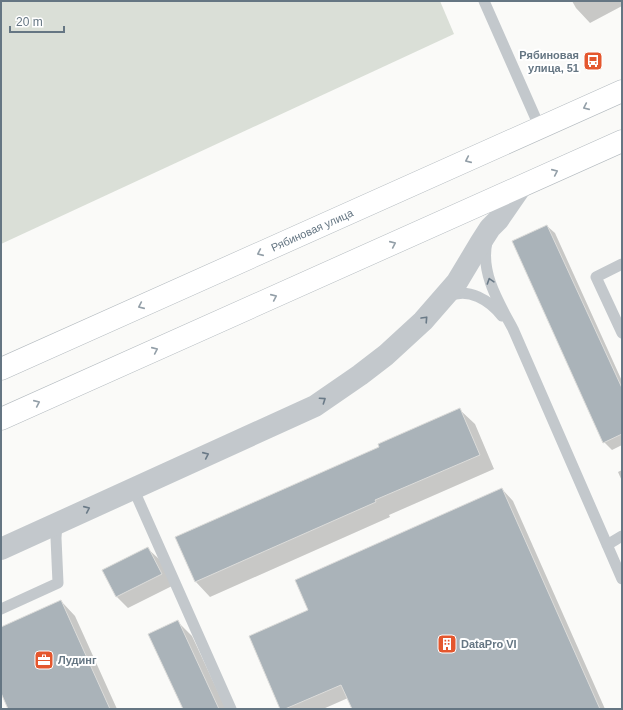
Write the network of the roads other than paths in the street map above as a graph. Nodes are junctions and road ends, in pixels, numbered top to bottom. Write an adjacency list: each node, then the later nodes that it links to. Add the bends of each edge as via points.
1 (484, 1): 3 (lane)
2 (622, 91): 3 (main road, Рябиновая улица, one-way to 3)
3 (540, 128): 11 (main road, Рябиновая улица, one-way to 11)
4 (622, 141): 5 (main road, one-way to 4)
5 (520, 188): 6 (street); 12 (main road, one-way to 5)
6 (490, 228): 8 (street, via 457,282); 9 (lane, one-way to 6, via 496,298 486,266)
7 (622, 264): 10 (lane, via 596,277)
8 (440, 302): 9 (lane, via 453,294 465,293 480,298 496,309); 13 (street, one-way to 8, via 315,406 386,355)
9 (513, 329): 16 (lane)
10 (622, 333)
11 (1, 369)
12 (1, 419)
13 (133, 488): 14 (street, one-way to 13); 20 (lane)
14 (57, 523): 17 (street); 19 (lane, via 58,583)
15 (622, 536): 16 (lane)
16 (607, 545): 18 (lane)
17 (1, 549)
18 (622, 578)
19 (1, 609)
20 (231, 709)

